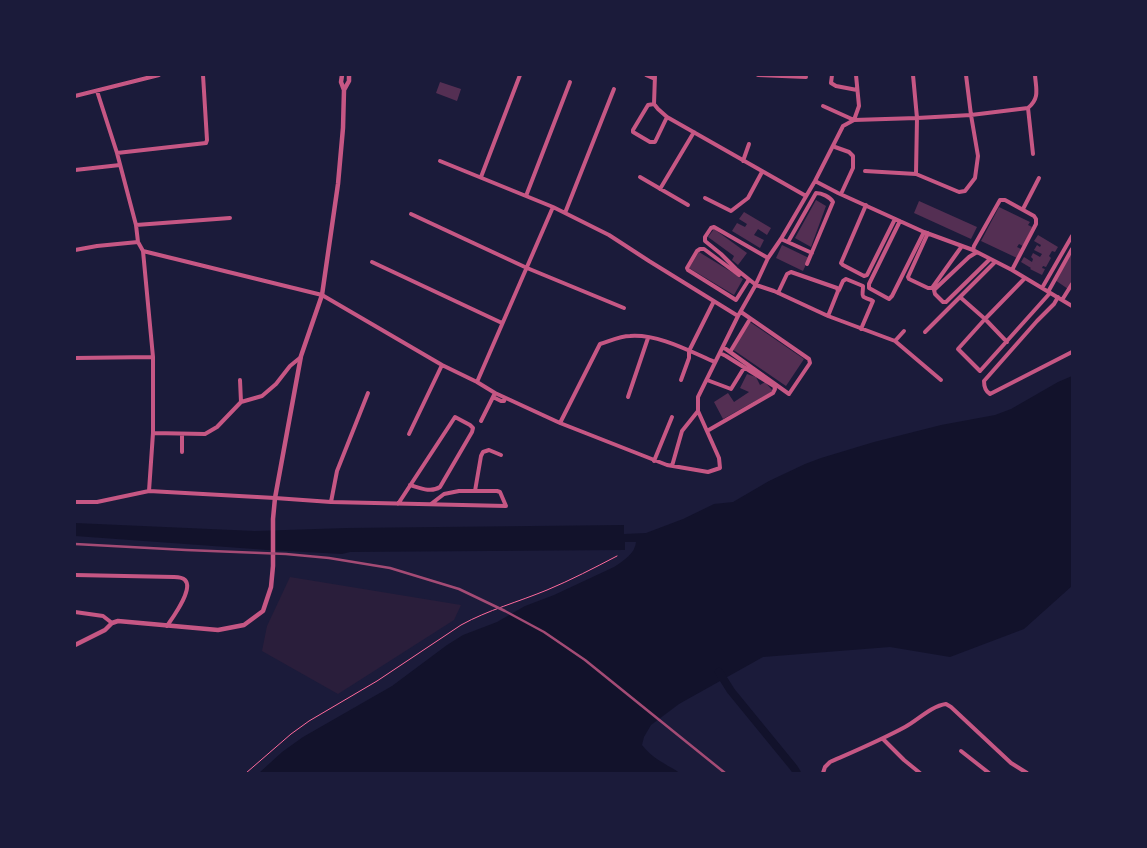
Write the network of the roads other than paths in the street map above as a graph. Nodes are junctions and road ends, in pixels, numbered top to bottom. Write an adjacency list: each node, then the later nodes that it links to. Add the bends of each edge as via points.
1 (159, 75): 19 (street)
2 (203, 75): 31 (street, via 206,143)
3 (342, 75): 17 (street)
4 (349, 75): 17 (street)
5 (520, 75): 40 (street)
6 (646, 75): 13 (street)
7 (758, 75): 14 (street)
8 (832, 75): 18 (street, via 831,83)
9 (856, 75): 18 (street)
10 (913, 75): 26 (street)
11 (966, 75): 24 (street)
12 (1035, 75): 23 (street, via 1037,95)
13 (655, 77): 21 (street)
14 (806, 77)
15 (570, 82): 46 (street)
16 (614, 89): 53 (street)
17 (344, 90): 85 (street, via 338,184)
18 (857, 90): 27 (street, via 860,106)
19 (97, 91): 20 (street); 31 (street)
20 (75, 96)
21 (654, 104): 25 (street); 25 (street, via 648,105 633,132 655,142)
22 (823, 106): 27 (street)
23 (1028, 108): 24 (street); 32 (street)
24 (971, 115): 26 (street); 39 (street, via 978,156 975,178 965,191 960,192)
25 (667, 117): 28 (street)
26 (917, 118): 27 (street); 39 (street)
27 (854, 120): 30 (street, via 842,126)
28 (694, 132): 34 (street); 44 (street)
29 (749, 144): 34 (street)
30 (833, 146): 43 (street); 45 (street, via 853,156 853,168)
31 (117, 153): 35 (street)
32 (1032, 154)
33 (440, 161): 40 (street)
34 (743, 161): 38 (street)
35 (120, 165): 36 (street); 58 (street)
36 (75, 170)
37 (865, 171): 39 (street)
38 (762, 172): 47 (street); 48 (street, via 748,198 731,211)
39 (916, 174)
40 (481, 177): 46 (street)
41 (640, 177): 44 (street)
42 (1040, 178): 52 (street)
43 (815, 181): 45 (street); 47 (street)
44 (660, 189): 49 (street)
45 (841, 194): 50 (street)
46 (526, 196): 51 (street)
47 (806, 196): 61 (street)
48 (704, 198)
49 (688, 205)
50 (866, 206): 56 (street); 56 (street, via 841,263 864,276)
51 (553, 207): 53 (street); 75 (street)
52 (1023, 209): 68 (street, via 1000,200 974,246); 76 (street, via 1034,216 1036,224)
53 (565, 212): 89 (street, via 609,235)
54 (411, 214): 75 (street)
55 (230, 218): 58 (street)
56 (895, 219): 57 (street)
57 (900, 221): 59 (street); 59 (street, via 869,284 869,288 889,299)
58 (136, 225): 62 (street)
59 (926, 233): 64 (street); 64 (street, via 908,276 928,288 932,288)
60 (1072, 236): 81 (street)
61 (781, 239): 63 (street); 70 (street)
62 (138, 242): 66 (street); 67 (street)
63 (788, 242): 69 (street); 69 (street, via 816,193 820,193 833,202)
64 (962, 246): 68 (street)
65 (1072, 249): 83 (street)
66 (75, 250)
67 (143, 251): 85 (street); 109 (street)
68 (975, 251): 71 (street); 71 (street, via 934,290 943,302)
69 (812, 254): 74 (street)
70 (768, 258): 80 (street); 80 (street, via 714,227 705,237)
71 (990, 259): 73 (street)
72 (372, 262): 96 (street)
73 (995, 262): 76 (street); 86 (street)
74 (807, 264)
75 (527, 268): 91 (street); 96 (street)
76 (1012, 270): 77 (street)
77 (1024, 278): 81 (street); 95 (street)
78 (748, 281): 80 (street); 88 (street); 88 (street, via 704,250 697,251 688,270)
79 (1072, 284): 87 (street)
80 (755, 286): 84 (street); 92 (street)
81 (1042, 288): 83 (street)
82 (838, 291): 84 (street, via 791,272 786,274); 93 (street); 97 (street, via 846,279 863,286 861,294 873,301)
83 (1049, 292): 87 (street); 102 (street)
84 (778, 293): 93 (street)
85 (322, 295): 108 (street); 112 (street)
86 (960, 297): 95 (street); 99 (street)
87 (1060, 299): 90 (street); 106 (street, via 1037,321 984,381 984,385 990,394)
88 (736, 300): 92 (street)
89 (714, 302): 92 (street); 104 (street)
90 (1072, 306)
91 (624, 308)
92 (740, 313): 94 (street); 103 (street)
93 (828, 316): 97 (street)
94 (750, 319): 105 (street); 105 (street, via 809,359 810,363 789,394)
95 (985, 319): 102 (street); 102 (street, via 958,351 981,371)
96 (502, 323): 118 (street)
97 (861, 329): 101 (street)
98 (904, 331): 101 (street)
99 (926, 332)
100 (648, 338): 104 (street); 121 (street); 126 (street, via 630,336 600,344)
101 (895, 341): 117 (street)
102 (1007, 342)
103 (724, 347): 105 (street); 107 (street)
104 (690, 351): 111 (street); 115 (street)
105 (730, 352)
106 (1072, 352)
107 (720, 353): 111 (street); 113 (street)
108 (302, 356): 122 (street, via 262,396); 138 (street)
109 (154, 357): 110 (street); 128 (street)
110 (75, 358)
111 (714, 362): 116 (street)
112 (442, 365): 118 (street); 130 (street)
113 (744, 368): 116 (street, via 731,389); 127 (street, via 774,386 773,393)
114 (240, 380): 122 (street)
115 (680, 380)
116 (706, 380): 123 (street, via 698,397)
117 (941, 380)
118 (477, 382): 120 (street)
119 (368, 394): 140 (street, via 337,471)
120 (494, 395): 125 (street); 126 (street)
121 (628, 397)
122 (241, 402): 129 (street, via 211,431)
123 (698, 411): 127 (street); 134 (street, via 682,431)
124 (672, 417): 133 (street)
125 (481, 421)
126 (560, 423): 133 (street)
127 (708, 431): 134 (street, via 720,468 708,472)
128 (153, 434): 129 (street); 137 (street)
129 (182, 434): 131 (street)
130 (409, 434)
131 (182, 452)
132 (501, 455): 136 (street, via 489,450 483,452)
133 (654, 461): 134 (street)
134 (672, 466)
135 (410, 485): 135 (street, via 437,490 473,428 455,417); 141 (street)
136 (475, 491): 142 (street, via 444,494); 142 (street, via 500,492 506,506)
137 (149, 492): 138 (street); 139 (street, via 97,502)
138 (275, 498): 140 (street); 146 (street, via 271,587 263,611 244,625 218,630)
139 (75, 502)
140 (331, 502): 141 (street)
141 (398, 504): 142 (street)
142 (431, 504)
143 (75, 575): 146 (street, via 186,580 188,585 183,601)
144 (75, 612): 145 (street, via 103,616)
145 (112, 623): 146 (street, via 122,621); 147 (street, via 105,630)
146 (167, 626)
147 (75, 644)
148 (883, 739): 150 (street, via 830,762); 151 (street); 153 (street, via 937,706 946,704 1011,763)
149 (961, 751): 152 (street)
150 (823, 773)
151 (920, 773)
152 (989, 773)
153 (1027, 773)

